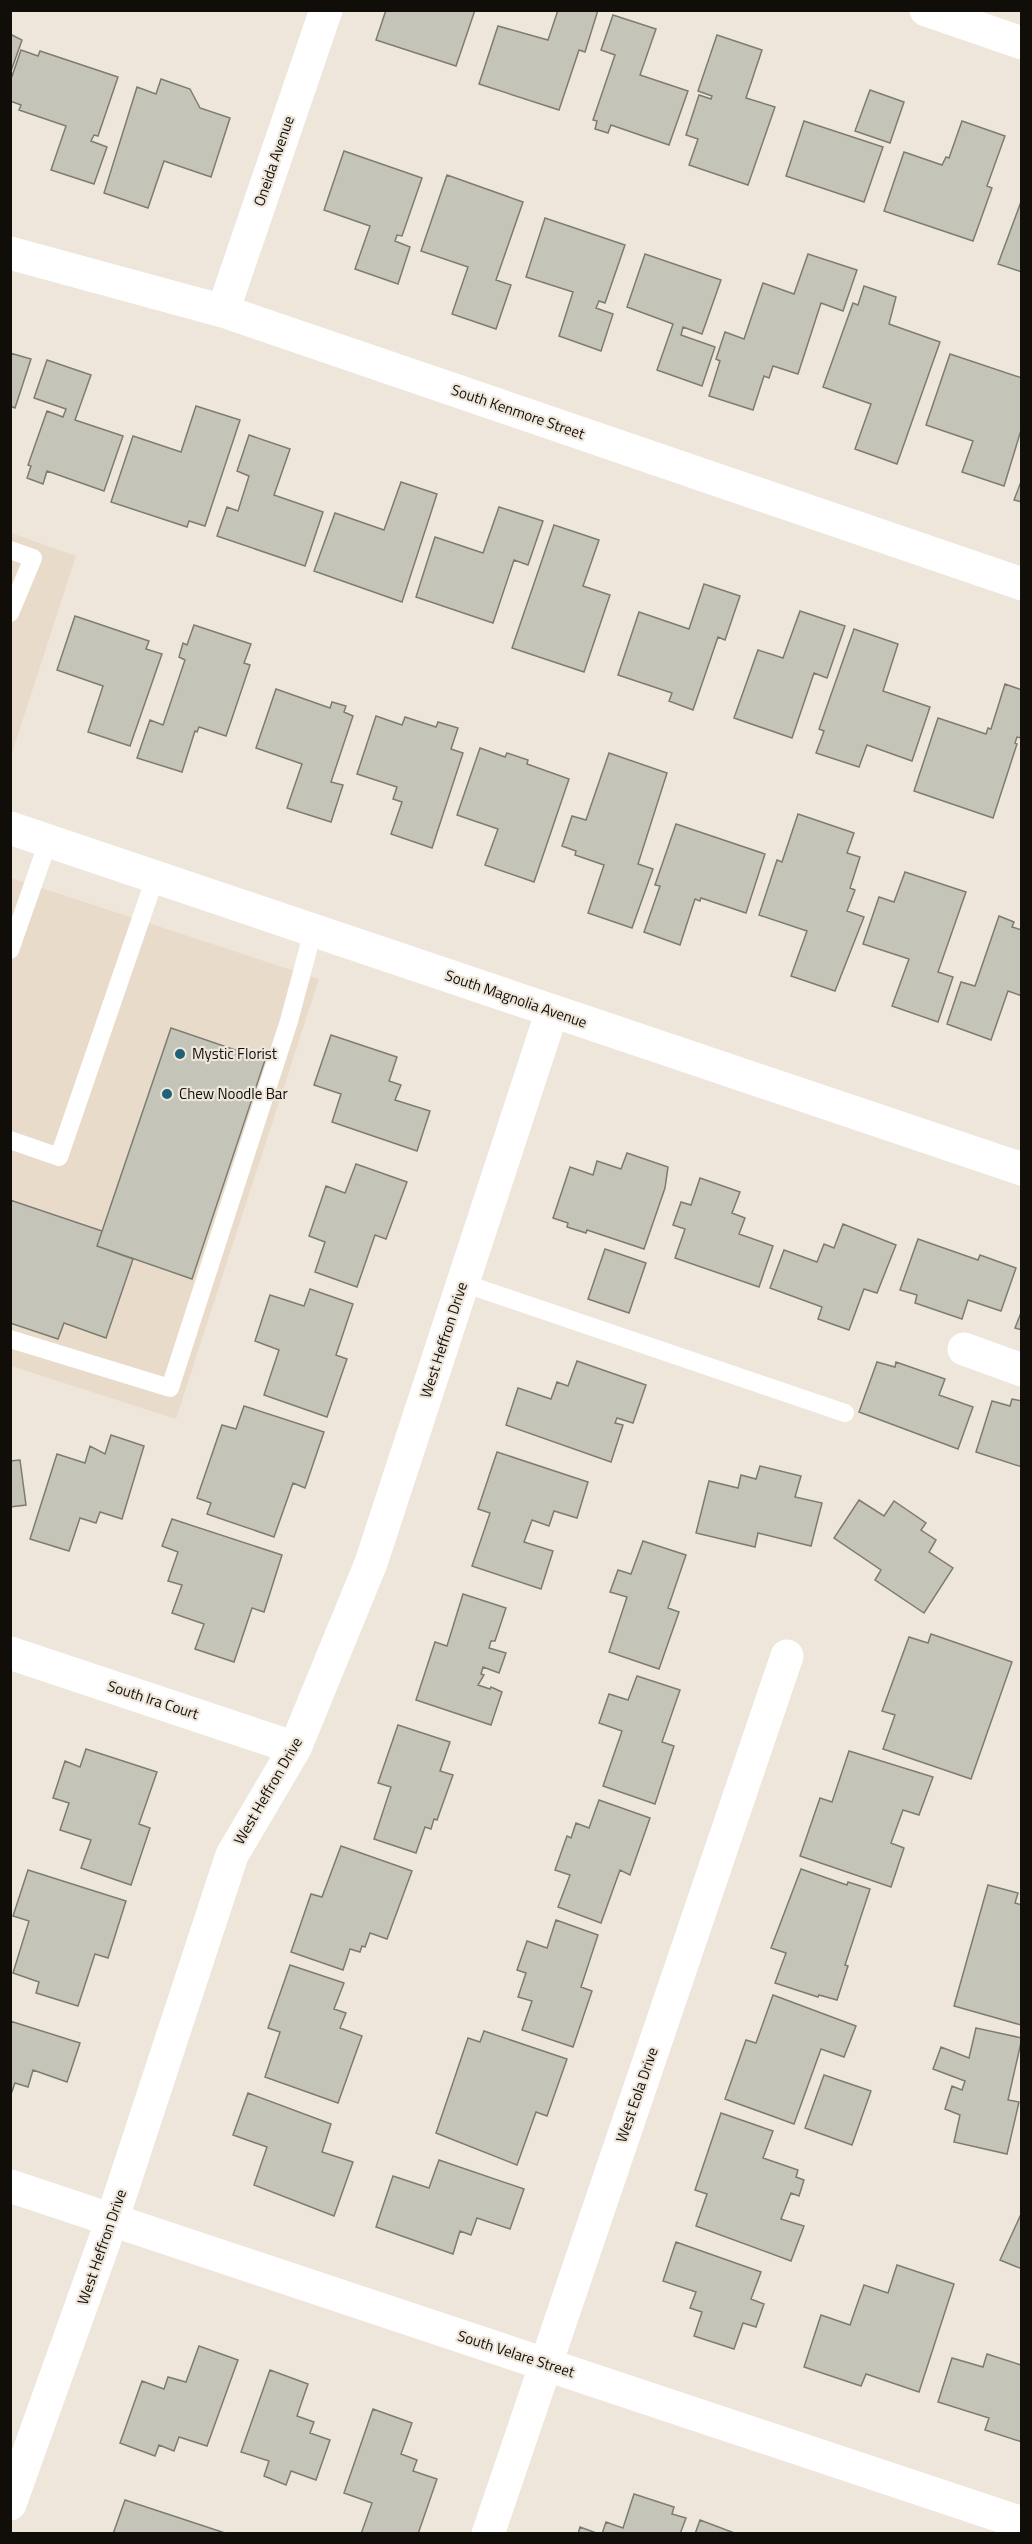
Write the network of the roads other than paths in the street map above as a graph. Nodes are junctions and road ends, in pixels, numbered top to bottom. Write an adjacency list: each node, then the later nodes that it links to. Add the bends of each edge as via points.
1 (326, 10): 5 (street, Oneida Avenue)
2 (926, 10): 3 (street)
3 (1022, 44)
4 (10, 253): 5 (street, South Kenmore Street)
5 (223, 312): 7 (street, South Kenmore Street)
6 (10, 550): 8 (lane, via 33,558)
7 (1022, 584)
8 (10, 613)
9 (10, 828): 10 (street, South Magnolia Avenue)
10 (48, 842): 11 (street, South Magnolia Avenue); 13 (lane)
11 (155, 878): 12 (street, South Magnolia Avenue); 15 (lane, via 59,1157)
12 (313, 931): 14 (street, South Magnolia Avenue); 18 (lane, via 290,1021 170,1388)
13 (10, 950)
14 (552, 1011): 16 (street, South Magnolia Avenue); 17 (street, West Heffron Drive)
15 (10, 1140)
16 (1022, 1169)
17 (463, 1283): 21 (lane); 24 (street, West Heffron Drive, via 371,1563)
18 (10, 1338)
19 (964, 1349): 20 (street)
20 (1022, 1370)
21 (845, 1413)
22 (10, 1653): 24 (street, South Ira Court)
23 (787, 1656): 27 (street, West Eola Drive)
24 (295, 1748): 26 (street, West Heffron Drive, via 232,1855)
25 (10, 2186): 26 (street, South Velare Street)
26 (112, 2220): 27 (street, South Velare Street); 28 (street, West Heffron Drive)
27 (546, 2364): 29 (street, South Velare Street); 31 (street, West Eola Drive)
28 (10, 2504)
29 (978, 2522): 30 (street, South Velare Street)
30 (1022, 2523)
31 (488, 2534)

